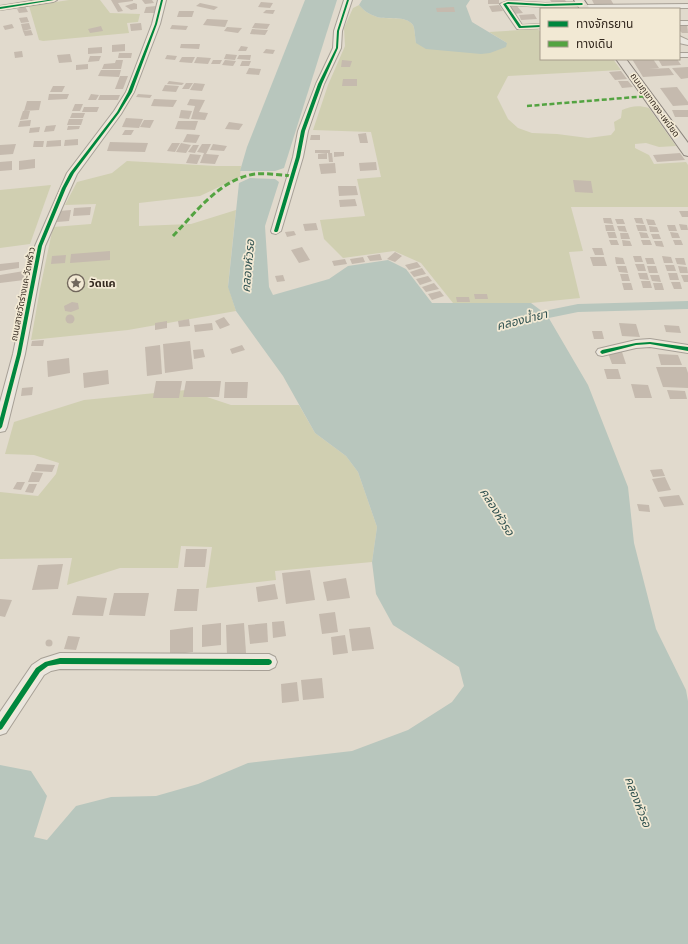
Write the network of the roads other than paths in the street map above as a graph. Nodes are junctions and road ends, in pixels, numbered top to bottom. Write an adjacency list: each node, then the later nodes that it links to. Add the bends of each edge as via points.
1 (53, 0): 7 (street)
2 (162, 0): 14 (street, ถนนสายวัดร่างแค-วัดพร้าว, via 156,24 130,92 72,174 40,246 19,354)
3 (348, 0): 11 (street, via 338,31 337,48 320,84 303,131)
4 (618, 3): 5 (street); 6 (street)
5 (583, 5): 8 (street, via 504,4 518,26)
6 (688, 6)
7 (0, 8)
8 (540, 26)
9 (622, 60): 10 (main road, ถนนภูเขาทอง-เพนียด)
10 (688, 152)
11 (276, 231)
12 (688, 349): 13 (street, via 636,344)
13 (602, 352)
14 (0, 425)
15 (269, 662): 16 (street, via 60,661 47,664 38,670)
16 (0, 727)

